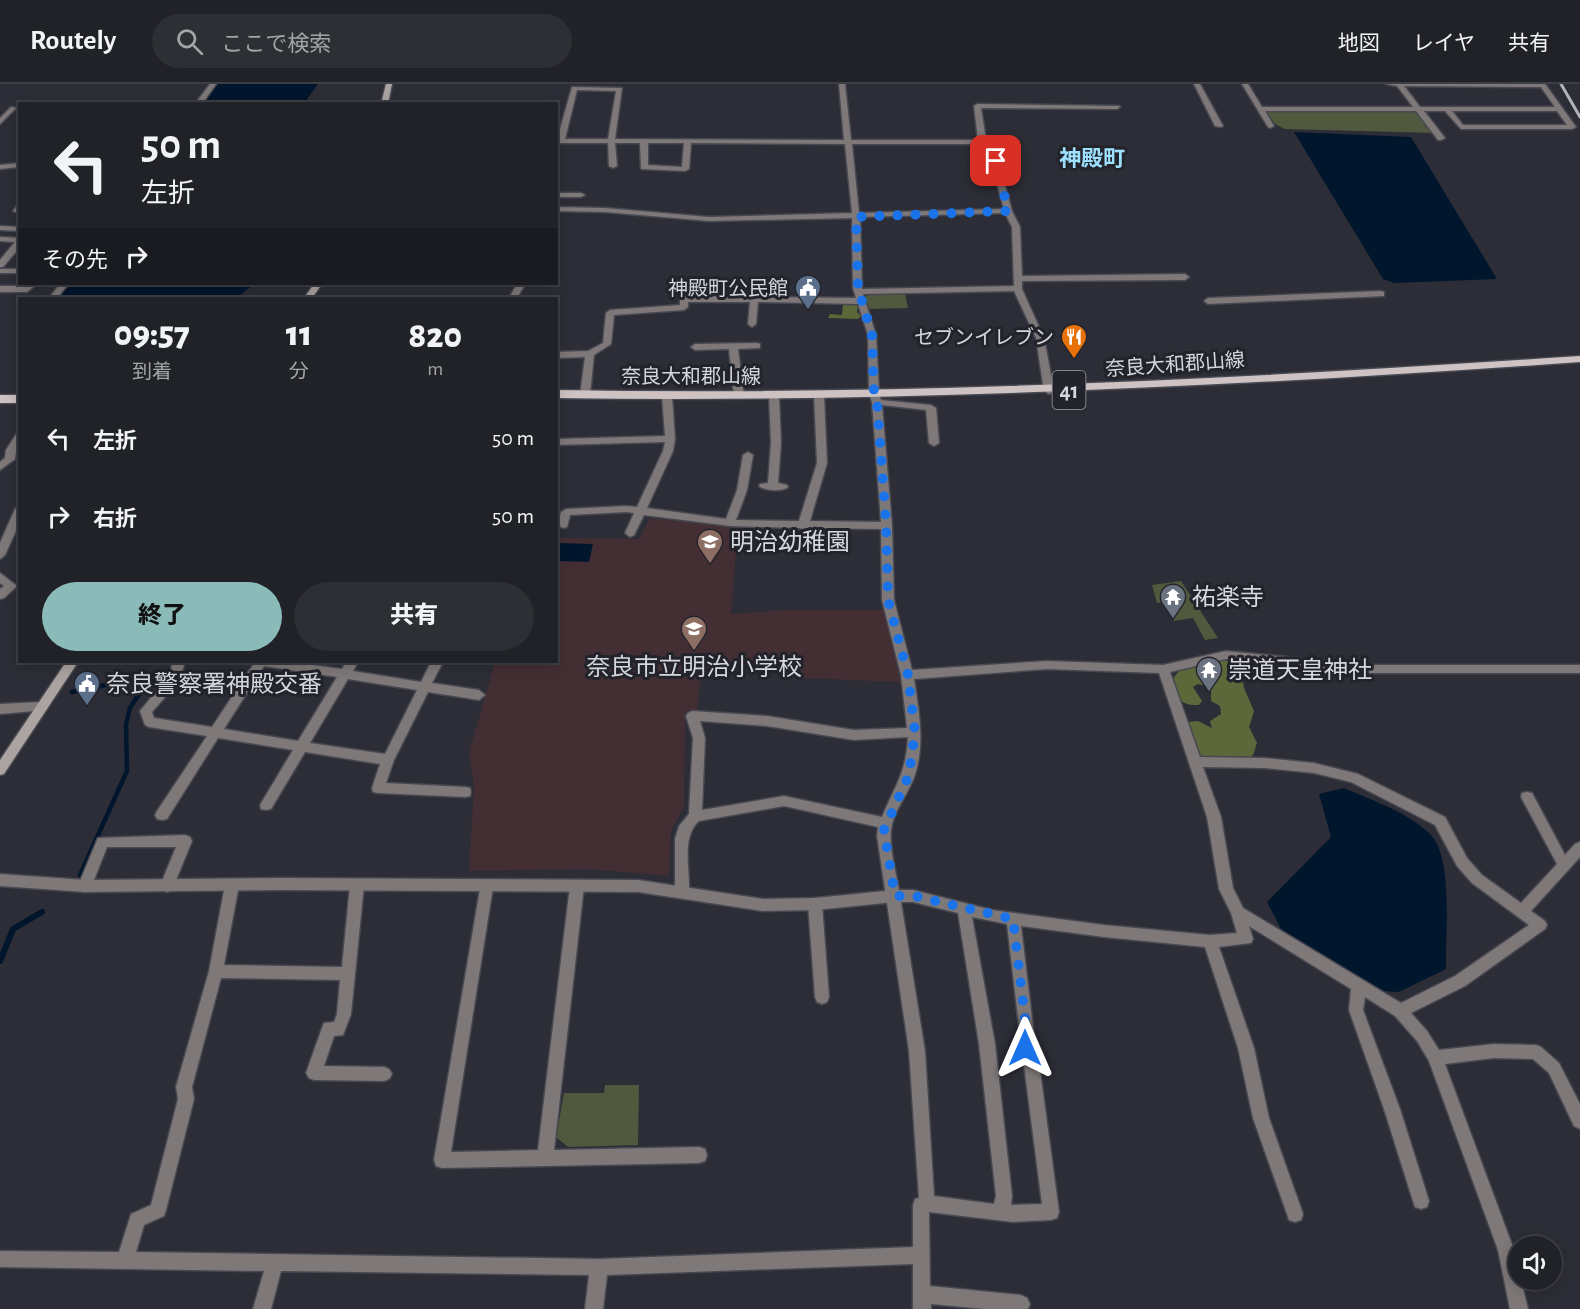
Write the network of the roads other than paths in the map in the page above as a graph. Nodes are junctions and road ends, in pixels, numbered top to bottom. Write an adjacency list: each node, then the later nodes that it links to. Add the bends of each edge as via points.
1 (213, 84): 9 (street)
2 (389, 84): 10 (main road)
3 (842, 84): 26 (street)
4 (1197, 84): 18 (street)
5 (1245, 84): 14 (street)
6 (1389, 84): 7 (street)
7 (1400, 84): 8 (street); 13 (street)
8 (1542, 84): 16 (street)
9 (200, 102)
10 (384, 102)
11 (1117, 107): 21 (street, via 977,106)
12 (0, 108): 17 (street, via 13,108)
13 (1418, 108): 14 (street); 15 (street); 20 (street)
14 (1259, 109): 19 (street)
15 (1447, 109): 16 (street); 16 (street, via 1461,126 1572,127)
16 (1560, 109)
17 (0, 122)
18 (1219, 126)
19 (1270, 126)
20 (1441, 138)
21 (982, 140): 26 (street); 34 (street, via 992,147)
22 (558, 141): 23 (street); 23 (street, via 574,88 620,89)
23 (611, 141): 24 (street); 28 (street)
24 (644, 141): 25 (street); 25 (street, via 644,167 685,169)
25 (688, 142): 26 (street)
26 (848, 142): 35 (street)
27 (18, 166): 29 (street)
28 (613, 166)
29 (3, 170): 30 (street)
30 (18, 171)
31 (558, 195): 32 (street)
32 (581, 195)
33 (558, 209): 35 (street, via 709,219)
34 (1008, 211): 35 (street); 45 (street, via 1016,227)
35 (856, 217): 50 (street)
36 (0, 228): 37 (street)
37 (18, 229)
38 (0, 239): 39 (street)
39 (18, 240)
40 (18, 242): 41 (street)
41 (0, 265)
42 (0, 271): 43 (street)
43 (18, 271)
44 (1185, 277): 45 (street)
45 (1018, 283): 50 (street); 61 (street, via 1040,338)
46 (32, 285): 48 (street, via 27,289)
47 (63, 285): 51 (street)
48 (0, 289)
49 (1381, 294): 53 (street)
50 (859, 296): 52 (street); 68 (street, via 872,335)
51 (54, 297)
52 (754, 300): 54 (street); 58 (street, via 684,299 684,307 610,313 607,344)
53 (1208, 301)
54 (752, 324)
55 (757, 346): 57 (street)
56 (695, 347): 57 (street)
57 (733, 347): 66 (street)
58 (591, 354): 59 (street); 63 (street)
59 (558, 355)
60 (1580, 359): 61 (main road, 奈良大和郡山線 / 41)
61 (1049, 391): 68 (main road, 奈良大和郡山線 / 41)
62 (558, 394): 63 (main road, 奈良大和郡山線 / 41)
63 (585, 395): 65 (main road, 奈良大和郡山線 / 41)
64 (819, 395): 67 (main road, 奈良大和郡山線 / 41); 68 (main road, 奈良大和郡山線 / 41); 83 (street, via 822,463)
65 (666, 396): 66 (main road, 奈良大和郡山線 / 41); 72 (street)
66 (740, 396): 67 (main road, 奈良大和郡山線 / 41)
67 (774, 396): 78 (street)
68 (875, 398): 74 (street, via 931,408); 84 (street)
69 (0, 399): 70 (main road)
70 (18, 399)
71 (18, 438): 76 (street, via 11,450)
72 (670, 438): 73 (street); 79 (street)
73 (558, 442)
74 (934, 443)
75 (748, 454): 81 (street, via 742,490)
76 (15, 460): 77 (street)
77 (0, 467)
78 (773, 486)
79 (641, 511): 81 (street); 82 (street, via 566,512); 85 (street)
80 (18, 514): 86 (street)
81 (730, 523): 83 (street)
82 (562, 525)
83 (803, 526): 84 (street)
84 (887, 526): 98 (street, via 888,600)
85 (630, 533)
86 (0, 555)
87 (0, 577): 88 (street, via 11,586)
88 (0, 595)
89 (71, 663): 101 (main road)
90 (179, 663): 103 (street, via 175,678 146,711 148,722)
91 (262, 663): 103 (street)
92 (270, 663): 97 (street)
93 (351, 663): 97 (street)
94 (436, 663): 99 (street)
95 (1162, 669): 96 (street, via 1226,655 1367,669); 98 (street, via 1047,665); 107 (street)
96 (1580, 669)
97 (345, 674): 99 (street); 105 (street)
98 (908, 675): 104 (street)
99 (424, 686): 100 (street); 106 (street)
100 (479, 695)
101 (42, 707): 102 (street); 108 (main road)
102 (0, 709)
103 (216, 732): 105 (street); 112 (street)
104 (915, 732): 113 (street, via 854,735 767,721 692,716 699,738); 114 (street, via 909,775)
105 (302, 746): 106 (street); 111 (street)
106 (388, 760): 109 (street, via 378,788)
107 (1194, 762): 128 (street, via 1284,765 1354,778 1440,821 1462,862 1478,879); 129 (street, via 1214,817 1226,889)
108 (0, 770)
109 (465, 792)
110 (1527, 797): 116 (street)
111 (266, 805)
112 (162, 815)
113 (695, 816): 114 (street, via 784,801); 124 (street, via 688,820 682,833)
114 (886, 823): 125 (street, via 884,836)
115 (1580, 848): 116 (street)
116 (1564, 865): 128 (street)
117 (0, 880): 120 (street)
118 (232, 885): 119 (street); 121 (street); 132 (street)
119 (357, 885): 123 (street); 133 (street)
120 (84, 886): 121 (street); 121 (street, via 103,842 185,841)
121 (167, 886)
122 (578, 886): 123 (street); 124 (street); 141 (street)
123 (486, 887): 141 (street, via 442,1160)
124 (682, 891): 126 (street, via 763,904)
125 (895, 896): 126 (street); 127 (street, via 914,896); 143 (street, via 917,1051)
126 (815, 904): 135 (street)
127 (964, 909): 130 (street); 144 (street, via 991,1073 1004,1196)
128 (1522, 911): 136 (street, via 1540,925 1461,981)
129 (1238, 912): 131 (street, via 1246,939); 134 (street)
130 (1013, 919): 131 (street); 144 (street, via 1027,1035 1025,1048 1031,1063 1051,1212)
131 (1210, 941): 145 (street)
132 (216, 971): 133 (street); 148 (street, via 184,1087 186,1099 158,1210 137,1220)
133 (348, 974): 138 (street, via 344,1014 338,1030 329,1028 314,1073)
134 (1359, 987): 136 (street); 142 (street, via 1356,1010)
135 (822, 997)
136 (1400, 1011): 137 (street)
137 (1435, 1058): 139 (street, via 1494,1051 1536,1052 1554,1068); 155 (street, via 1506,1250)
138 (384, 1074)
139 (1580, 1121)
140 (699, 1155): 141 (street)
141 (545, 1158)
142 (1421, 1201)
143 (929, 1204): 144 (street); 146 (street, via 921,1205)
144 (1001, 1213)
145 (1295, 1214)
146 (920, 1255): 150 (street); 151 (street)
147 (0, 1259): 148 (street)
148 (125, 1261): 149 (street)
149 (274, 1264): 150 (street); 153 (street)
150 (599, 1267): 154 (street)
151 (922, 1301): 152 (street)
152 (1021, 1304)
153 (262, 1309)
154 (594, 1309)
155 (1519, 1309)

